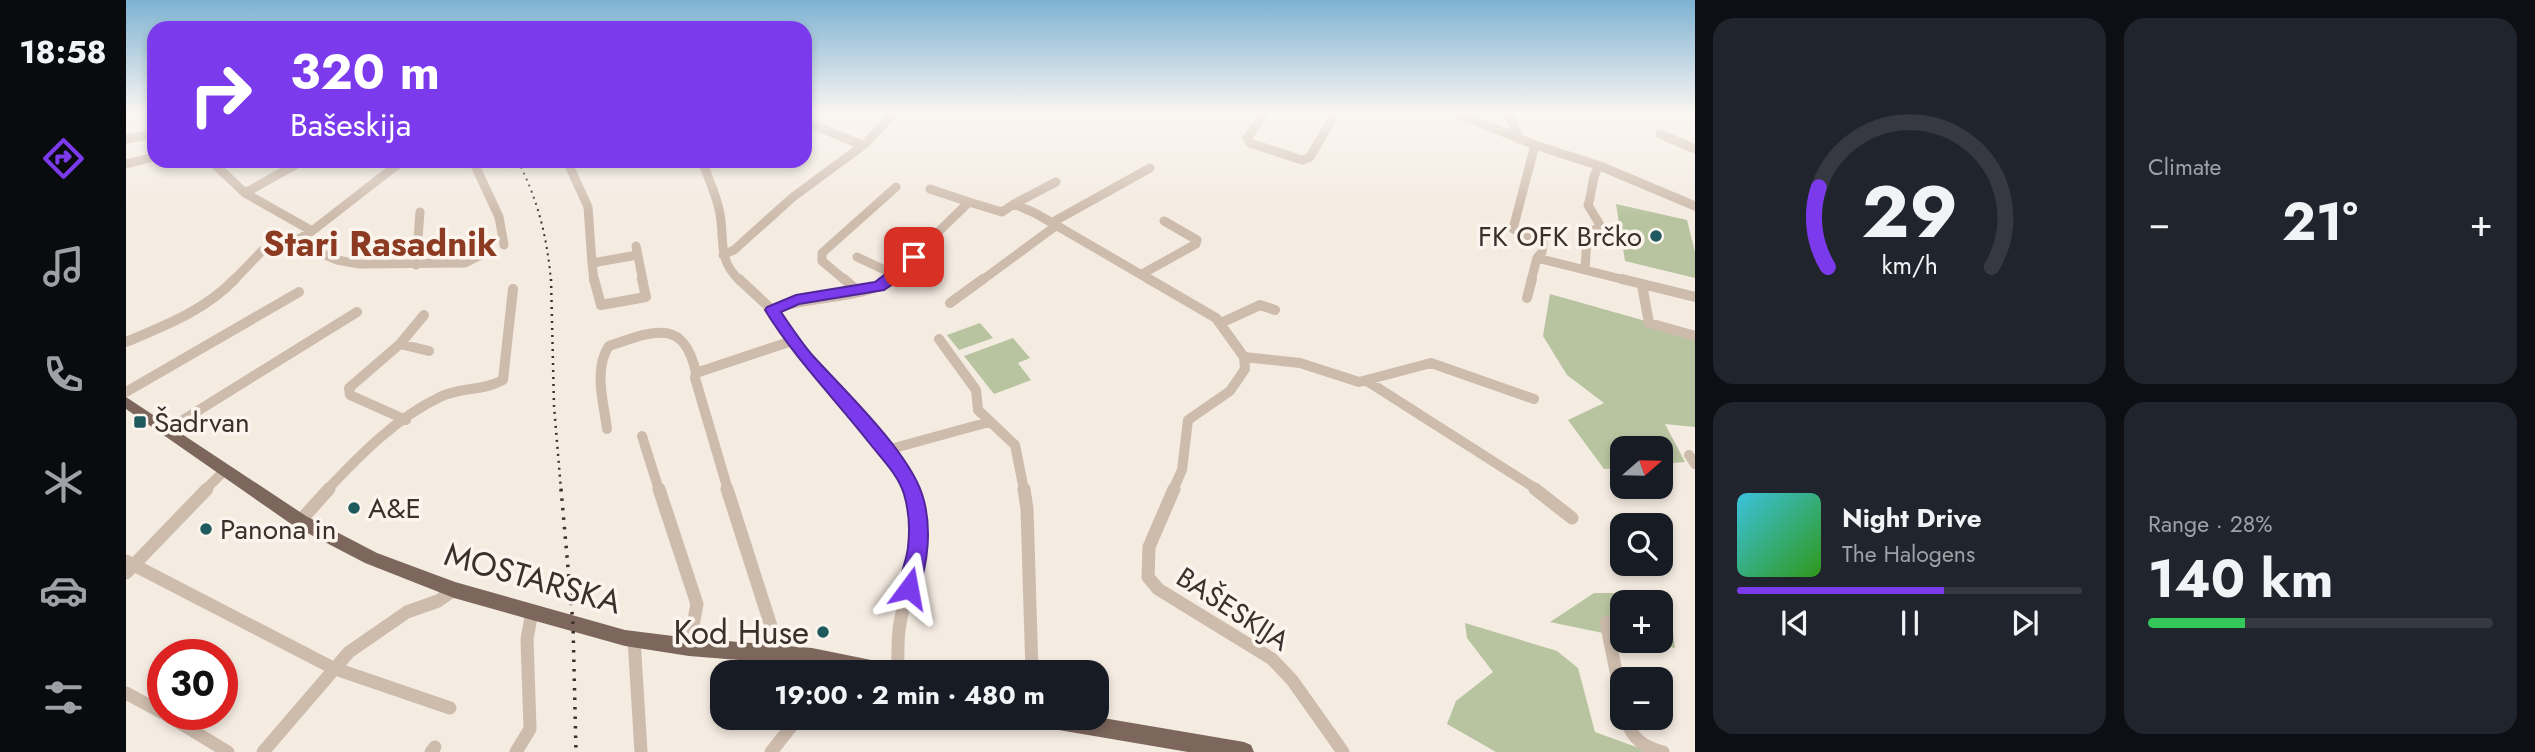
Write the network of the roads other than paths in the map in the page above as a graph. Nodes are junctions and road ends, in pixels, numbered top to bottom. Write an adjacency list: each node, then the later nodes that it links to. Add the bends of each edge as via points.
1 (860, 147): 30 (street)
2 (1263, 147): 3 (street, via 1302,160)
3 (1316, 147)
4 (1534, 147): 32 (street, via 1513,229 1544,243)
5 (1541, 147): 8 (street)
6 (147, 159): 7 (street)
7 (126, 164)
8 (1598, 166): 22 (street); 35 (street, via 1588,205 1600,225 1587,237)
9 (218, 168): 19 (street)
10 (290, 168): 19 (street)
11 (393, 168): 26 (street)
12 (476, 168): 28 (street, via 499,217)
13 (570, 168): 33 (street, via 589,207)
14 (705, 168): 30 (street, via 720,212)
15 (1150, 168): 25 (street)
16 (1056, 182): 21 (street)
17 (896, 187): 40 (street, via 822,253 822,261)
18 (930, 189): 20 (street)
19 (245, 193): 26 (street)
20 (969, 202): 21 (street, via 1002,212); 37 (street)
21 (1014, 204): 25 (street)
22 (1695, 206)
23 (420, 212): 34 (street)
24 (1164, 221): 36 (street, via 1197,240 1196,244)
25 (1055, 223): 36 (street); 44 (street)
26 (313, 231): 27 (street)
27 (293, 241): 34 (street, via 350,263); 53 (street, via 262,251 221,293 192,313)
28 (504, 245)
29 (485, 253): 34 (street, via 465,263)
30 (723, 255): 45 (street, via 729,270)
31 (857, 257): 37 (street)
32 (1537, 258): 35 (street); 43 (street)
33 (592, 263): 33 (street, via 601,305 646,297 636,251)
34 (416, 265)
35 (1585, 270): 38 (street)
36 (1142, 274): 49 (street)
37 (895, 275): 40 (street, via 884,284)
38 (1642, 285): 42 (street); 50 (street, via 1649,323)
39 (513, 289): 62 (street, via 503,380 443,396)
40 (858, 291): 45 (street, via 796,300)
41 (299, 292): 59 (street)
42 (1695, 297)
43 (1527, 298)
44 (950, 303)
45 (772, 310): 52 (street)
46 (1275, 310): 49 (street, via 1260,305)
47 (357, 312): 65 (street)
48 (424, 315): 54 (street)
49 (1221, 323): 56 (street)
50 (1695, 336)
51 (939, 339): 63 (street, via 976,390 975,405)
52 (792, 341): 57 (street); 67 (street)
53 (126, 342)
54 (400, 344): 55 (street); 62 (street, via 352,384 349,392)
55 (429, 351)
56 (1244, 357): 58 (street, via 1291,361 1351,382); 96 (street, BAŠESKIJA, via 1245,369 1234,387 1188,420 1182,470 1149,547 1148,577 1158,589 1272,659)
57 (696, 373): 64 (street, via 677,333 663,332 610,346 603,353 601,372); 77 (street, via 709,432)
58 (1367, 381): 60 (street, via 1431,363); 69 (street, via 1532,486)
59 (126, 392)
60 (1534, 399)
61 (126, 402): 65 (main road, MOSTARSKA)
62 (406, 420): 70 (street, via 350,466)
63 (989, 422): 67 (street); 80 (street, via 1018,453 1027,509)
64 (607, 429)
65 (167, 430): 68 (main road, MOSTARSKA)
66 (642, 436): 76 (street, via 697,604)
67 (887, 450): 79 (street, via 914,495 918,523 914,569 899,625)
68 (225, 470): 70 (main road, MOSTARSKA); 71 (street)
69 (1572, 518)
70 (300, 521): 72 (main road, MOSTARSKA, via 371,558)
71 (129, 567): 82 (street)
72 (454, 590): 73 (main road, MOSTARSKA); 82 (street, via 407,612)
73 (533, 612): 75 (main road, MOSTARSKA); 92 (street, via 527,639 530,729)
74 (1606, 622): 81 (street)
75 (634, 639): 76 (main road, MOSTARSKA); 93 (street)
76 (689, 647): 77 (main road, MOSTARSKA)
77 (780, 654): 78 (main road, MOSTARSKA)
78 (809, 660)
79 (898, 660)
80 (1032, 660)
81 (1615, 667)
82 (333, 668): 85 (street); 91 (street)
83 (126, 693): 84 (street)
84 (147, 704)
85 (450, 708)
86 (1109, 729): 95 (main road)
87 (192, 730): 90 (street)
88 (788, 730): 94 (street)
89 (1629, 730): 97 (street, via 1641,745)
90 (228, 752)
91 (262, 752)
92 (516, 752)
93 (641, 752)
94 (771, 752)
95 (1244, 752)
96 (1343, 752)
97 (1663, 752)

